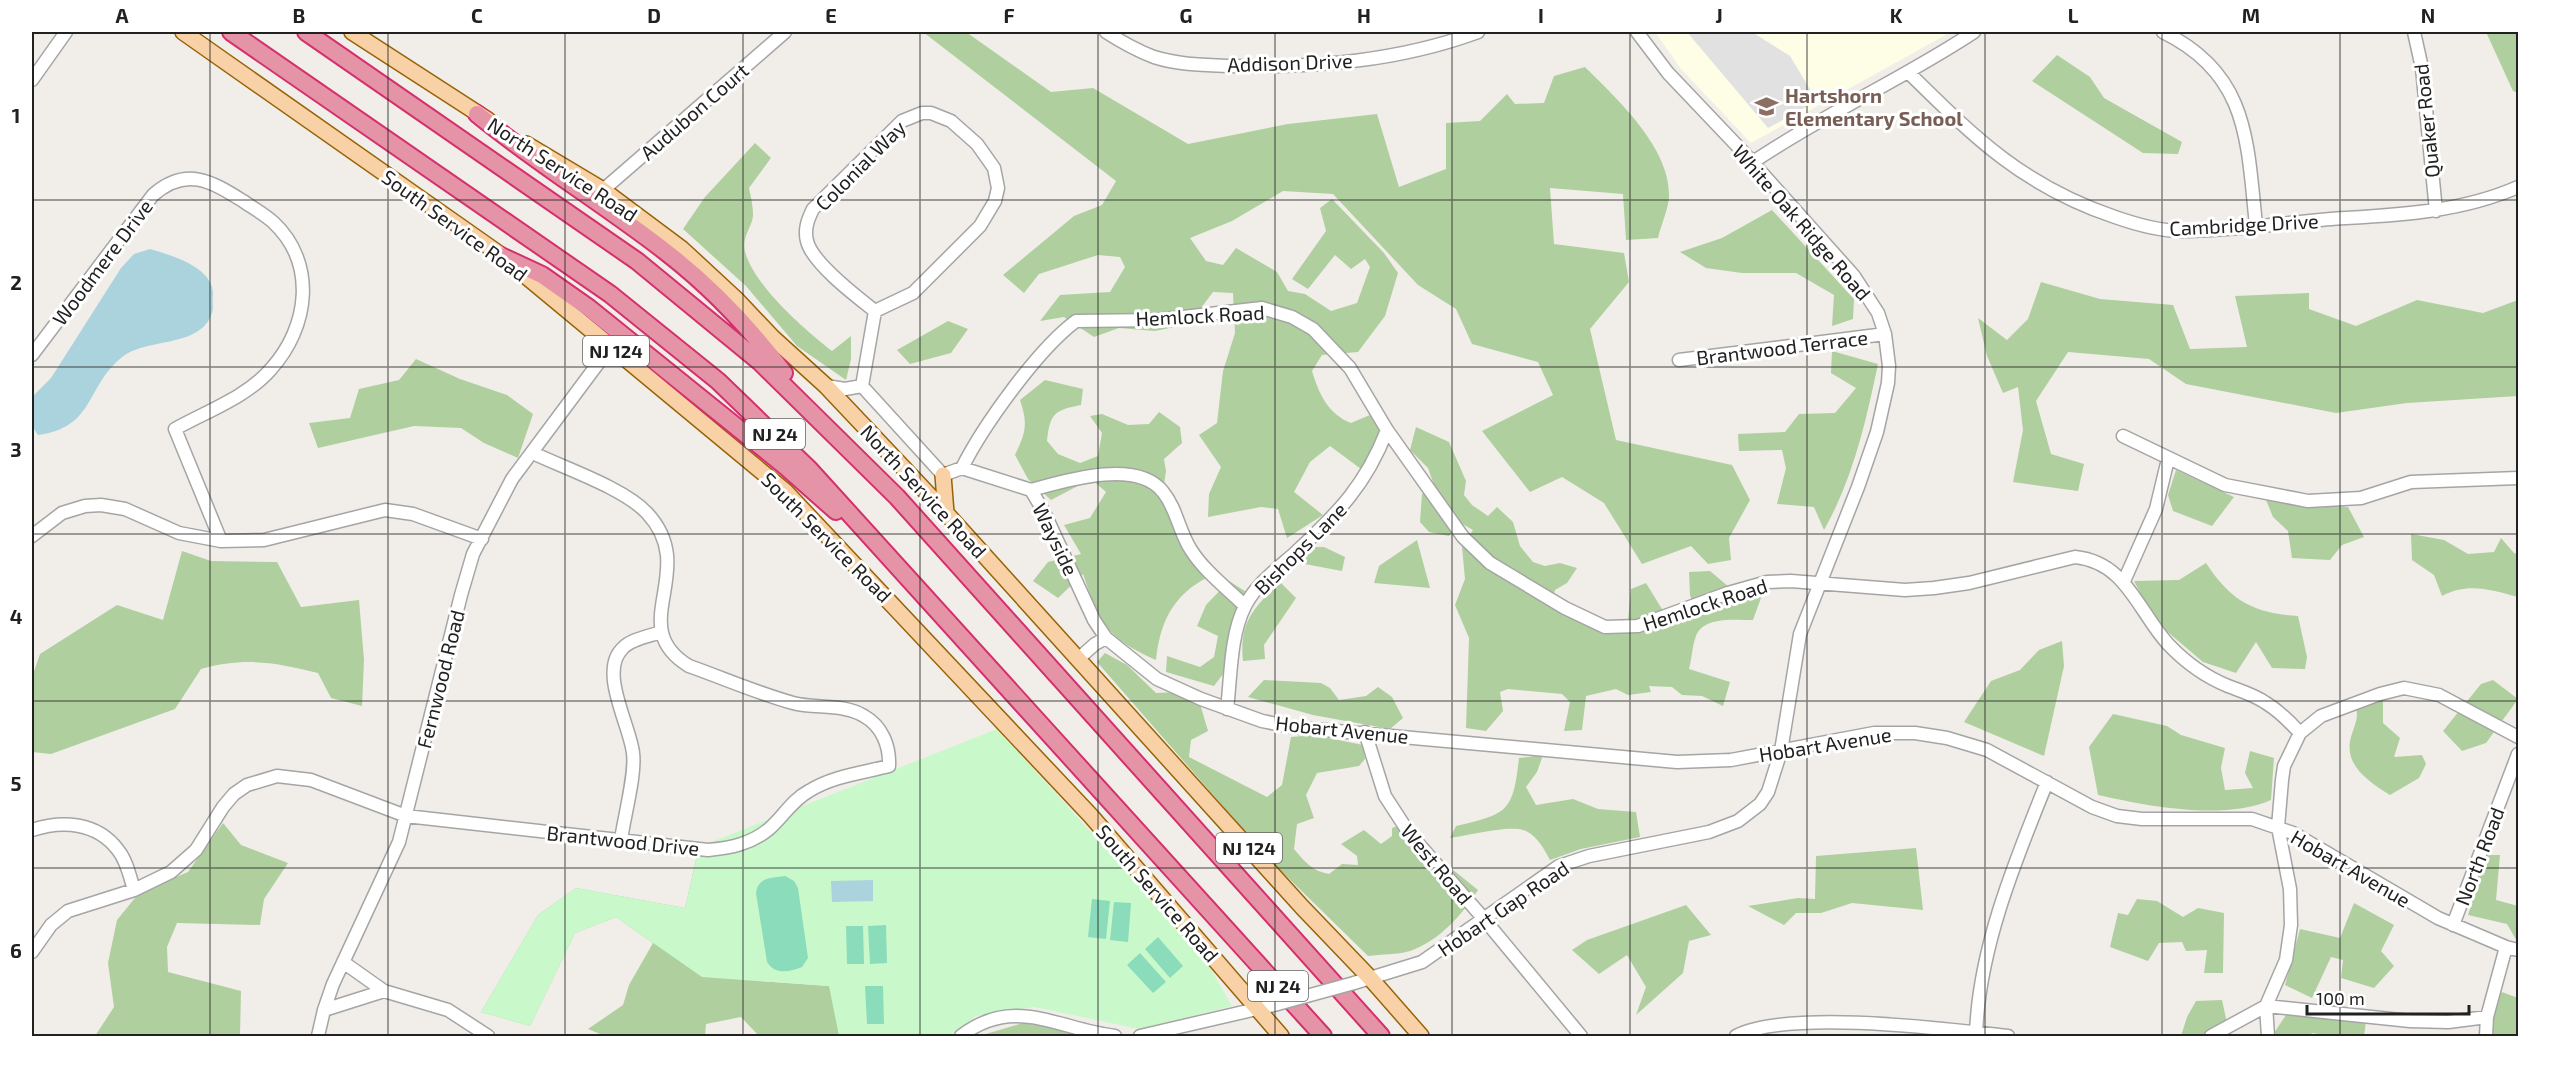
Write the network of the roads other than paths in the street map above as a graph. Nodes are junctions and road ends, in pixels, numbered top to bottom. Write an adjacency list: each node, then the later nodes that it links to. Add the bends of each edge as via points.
1 (66, 32): 14 (street)
2 (183, 32): 21 (main road, South Service Road / NJ 124)
3 (231, 32): 44 (highway, NJ 24, via 554,254 665,336 765,423)
4 (306, 32): 29 (highway, NJ 24, via 637,261 744,348)
5 (352, 32): 15 (main road, North Service Road / NJ 124)
6 (785, 32): 18 (street, Audubon Court)
7 (1106, 32): 8 (street, Addison Drive, via 1154,57 1202,65 1256,66 1392,56)
8 (1478, 32)
9 (1637, 32): 16 (street, White Oak Ridge Road, via 1668,73)
10 (1974, 32): 13 (street)
11 (2163, 32): 20 (street, via 2204,59 2228,88 2239,109)
12 (2414, 32): 19 (street, Quaker Road, via 2422,68)
13 (1908, 72): 16 (street, via 1838,109); 20 (street, Cambridge Drive, via 1991,151 2039,185 2085,207 2133,223 2180,231)
14 (32, 80)
15 (477, 114): 18 (main road, North Service Road / NJ 124); 29 (highway, via 521,150 666,252 720,300 767,351)
16 (1753, 162): 23 (street, White Oak Ridge Road, via 1854,276 1878,313)
17 (2518, 187): 19 (street, Cambridge Drive, via 2489,200)
18 (603, 190): 27 (main road, North Service Road / NJ 124, via 682,249)
19 (2436, 211): 20 (street, Cambridge Drive)
20 (2256, 225)
21 (501, 256): 24 (main road, South Service Road / NJ 124); 44 (highway, via 542,275 599,316 785,466)
22 (875, 311): 22 (street, Colonial Way, via 914,293 980,226 995,201 997,179 987,156 968,134 941,116 922,113 908,117 813,209 807,221 810,252); 28 (street)
23 (1885, 334): 26 (street, Brantwood Terrace); 43 (street, White Oak Ridge Road, via 1889,366 1883,407 1858,488)
24 (611, 346): 32 (street, Fernwood Road); 69 (main road, South Service Road / NJ 124, via 739,450 840,547 1091,816)
25 (32, 355): 41 (street, Woodmere Drive, via 153,195 171,182 206,180 273,222 292,246 302,274 303,304 295,334 282,356 253,387 175,429)
26 (1679, 360)
27 (826, 386): 28 (street); 38 (main road, North Service Road / NJ 124)
28 (861, 386): 35 (street)
29 (815, 414): 80 (highway, NJ 24, via 897,497)
30 (1387, 430): 34 (street, Hemlock Road, via 1350,369 1313,329 1292,317 1262,308 1157,320 1088,319 1076,321 1045,350); 43 (street, Hemlock Road, via 1463,537 1490,563 1605,627 1638,627 1767,582); 45 (street, Bishops Lane, via 1375,462 1353,494 1262,584)
31 (2123, 435): 33 (street)
32 (532, 453): 40 (street, Fernwood Road, via 512,479); 46 (street, via 626,497 652,519 664,542 669,568 659,617)
33 (2168, 459): 36 (street, via 2225,484 2308,501 2361,498 2411,482); 42 (street, via 2156,509)
34 (962, 468): 35 (street); 37 (street, Wayside)
35 (943, 475): 38 (main road)
36 (2518, 478)
37 (1031, 490): 45 (street, via 1082,475 1127,475 1147,481 1162,490 1183,536 1204,567); 47 (street, Wayside)
38 (946, 513): 48 (main road, North Service Road / NJ 124)
39 (32, 536): 41 (street, via 62,513 101,504 125,509 179,533)
40 (482, 539): 41 (street, via 414,514 385,510 285,536); 56 (street, Fernwood Road, via 460,594)
41 (221, 541)
42 (2124, 581): 43 (street, Hemlock Road, via 2101,562 2075,557 1934,588); 51 (street, Hemlock Road, via 2161,636 2187,662 2227,686 2265,702)
43 (1818, 584): 53 (street, White Oak Ridge Road, via 1798,642)
44 (917, 586): 79 (highway, NJ 24)
45 (1245, 606): 49 (street, Bishops Lane, via 1236,636)
46 (661, 632): 59 (street, via 625,646 614,667 616,695 634,756); 59 (street, Brantwood Drive, via 671,652 689,666 791,702 843,708 863,715 885,740 889,766 829,780 808,791 770,829 733,847 682,849)
47 (1106, 638): 48 (street); 49 (street, Hobart Avenue, via 1157,679)
48 (1077, 660): 66 (main road, North Service Road / NJ 124)
49 (1227, 709): 50 (street, Hobart Avenue, via 1292,727)
50 (1365, 732): 53 (street, Hobart Avenue, via 1677,762 1731,760); 61 (street, West Road, via 1385,796 1396,815)
51 (2300, 733): 52 (street, via 2321,716 2404,688 2439,695); 57 (street, via 2284,766)
52 (2518, 737)
53 (1781, 751): 55 (street, Hobart Avenue, via 1874,733 1915,732 1987,750); 61 (street, Hobart Gap Road, via 1768,792 1760,804 1738,821 1710,832 1589,856 1559,866)
54 (2518, 754): 62 (street, North Road)
55 (2047, 782): 57 (street, Hobart Avenue, via 2117,816 2243,819); 72 (street, via 2015,862 1995,928)
56 (405, 816): 59 (street, Brantwood Drive); 60 (street, Brantwood Drive, via 311,780 278,776 263,779 247,785 223,807 186,860); 65 (street, Fernwood Road, via 390,864)
57 (2277, 827): 62 (street, Hobart Avenue); 68 (street, via 2290,889 2291,925 2286,960)
58 (32, 830): 60 (street, via 54,823 76,825 102,836 124,859)
59 (621, 840)
60 (134, 890): 64 (street, Brantwood Drive, via 68,911 51,925)
61 (1484, 919): 66 (street, Hobart Gap Road, via 1422,962); 82 (street, West Road)
62 (2453, 925): 63 (street, Hobart Avenue)
63 (2512, 948): 71 (street)
64 (32, 952)
65 (343, 962): 67 (street); 70 (street, Fernwood Road)
66 (1371, 979): 69 (street, Hobart Gap Road, bridge); 81 (main road, North Service Road / NJ 124)
67 (384, 990): 70 (street); 74 (street, via 448,1010)
68 (2266, 1006): 71 (street, via 2410,1021); 85 (street); 86 (street)
69 (1258, 1009): 77 (street); 78 (main road, South Service Road / NJ 124)
70 (324, 1010): 73 (street, Fernwood Road)
71 (2487, 1017): 87 (street)
72 (1976, 1035): 83 (street, via 1832,1022 1759,1027); 84 (street)
73 (318, 1036)
74 (488, 1036)
75 (961, 1036): 76 (street, via 993,1019 1015,1015)
76 (1115, 1036)
77 (1140, 1036)
78 (1281, 1036)
79 (1323, 1036)
80 (1382, 1036)
81 (1421, 1036)
82 (1581, 1036)
83 (1736, 1036)
84 (2008, 1036)
85 (2211, 1036)
86 (2268, 1036)
87 (2486, 1036)

